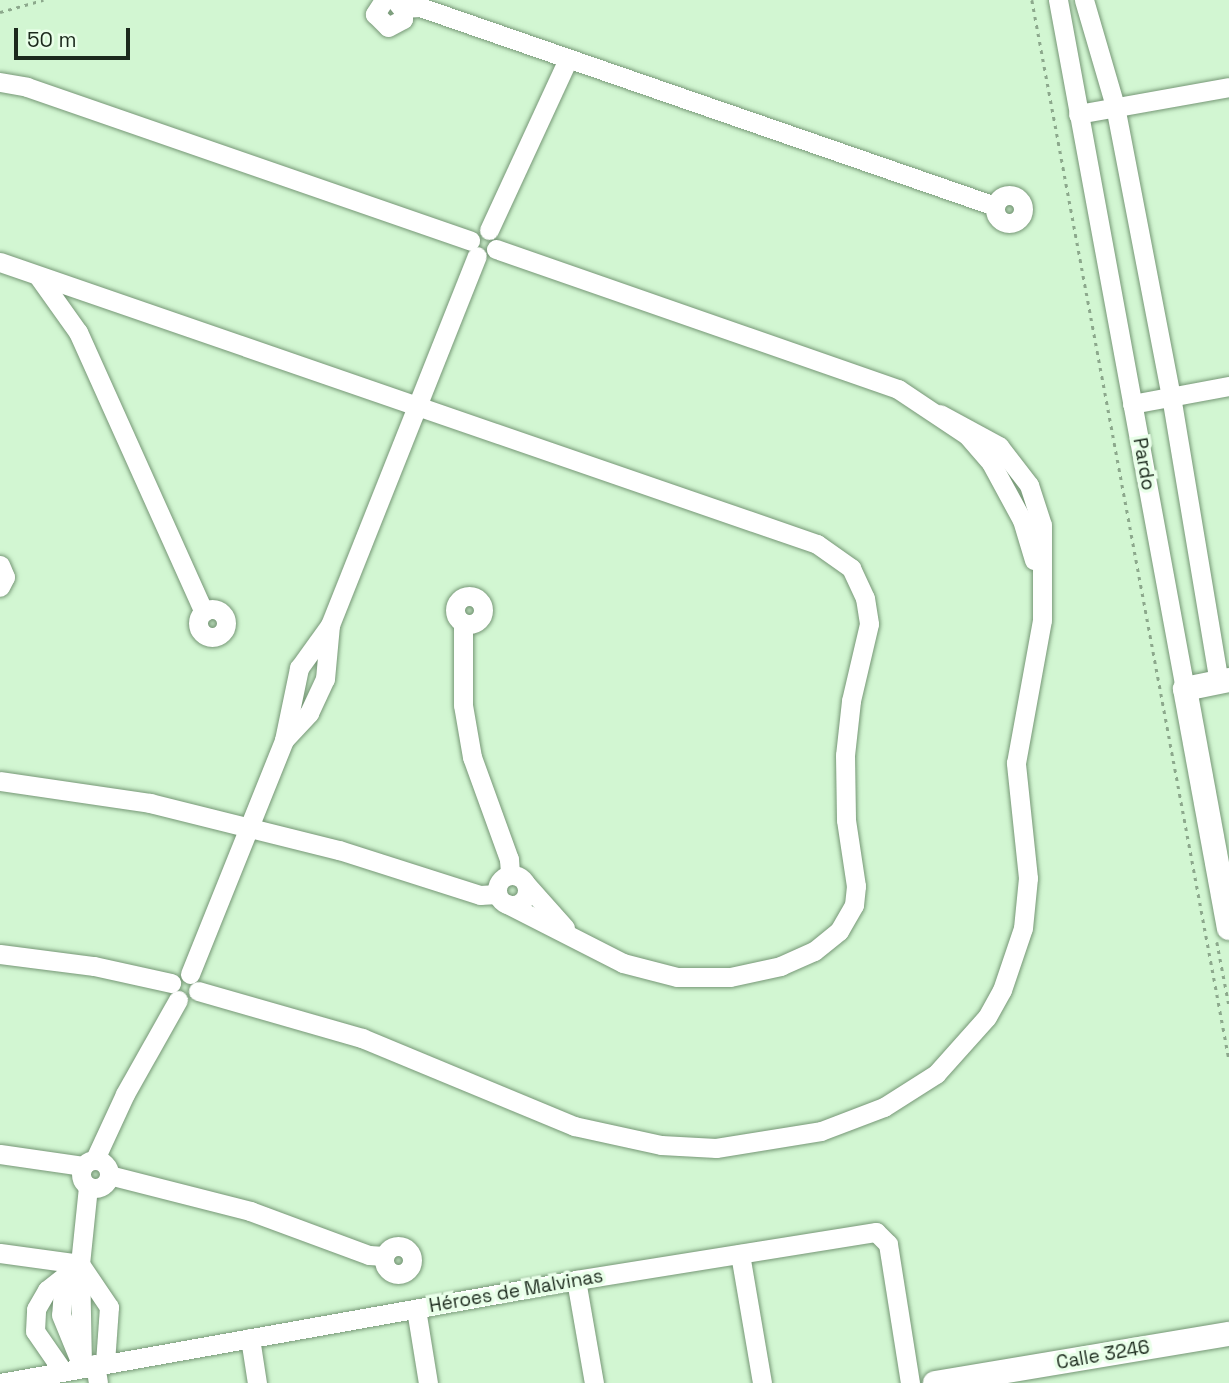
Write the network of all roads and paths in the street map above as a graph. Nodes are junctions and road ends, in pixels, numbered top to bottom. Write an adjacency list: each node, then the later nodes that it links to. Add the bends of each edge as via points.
1 (43, 0): 6 (path)
2 (1032, 0): 45 (path)
3 (1058, 0): 11 (street, Pardo)
4 (1084, 0): 10 (street, Pardo)
5 (394, 3): 7 (street, via 420,7)
6 (0, 12)
7 (568, 58): 12 (street); 13 (street)
8 (0, 82): 14 (street, via 27,87)
9 (1229, 87): 10 (street)
10 (1115, 106): 11 (street); 21 (street, Pardo)
11 (1078, 114): 22 (street, Pardo)
12 (995, 206)
13 (489, 230): 14 (street, via 475,232); 15 (street, via 495,236)
14 (473, 248): 15 (street, via 486,258); 23 (street)
15 (496, 249): 24 (street, via 874,378)
16 (0, 262): 17 (street)
17 (38, 276): 18 (street); 19 (street)
18 (88, 293): 19 (street); 23 (street)
19 (78, 332): 30 (street)
20 (1229, 386): 21 (street)
21 (1171, 396): 22 (street); 33 (street, Pardo)
22 (1132, 404): 34 (street, Pardo)
23 (417, 405): 32 (street); 41 (street, via 817,544 851,568 865,598 869,624 851,701 845,755 846,820 856,886 849,917 839,931 820,947 780,966 715,978 641,970)
24 (940, 414): 25 (street, via 999,446); 26 (street, via 967,435)
25 (1024, 477): 26 (street); 29 (street, via 1042,525)
26 (1007, 488): 29 (street, via 1031,547)
27 (0, 565): 28 (street, via 5,577)
28 (0, 587)
29 (1040, 588): 43 (street, via 1042,642 1016,763 1028,878 1014,960 997,999 969,1040 936,1074 884,1107 821,1131 756,1144 685,1147 633,1141 555,1119 362,1038)
30 (204, 612)
31 (463, 623): 38 (street, via 463,705 472,757)
32 (330, 625): 35 (street, via 299,668); 35 (street, via 325,679 309,713)
33 (1224, 681): 34 (main road)
34 (1185, 689): 40 (main road, Pardo)
35 (284, 740): 37 (street)
36 (0, 781): 37 (street, via 150,803)
37 (251, 826): 39 (street); 43 (street)
38 (518, 880): 39 (street, via 499,881); 39 (street, via 524,899); 41 (street)
39 (502, 899): 41 (street)
40 (1229, 928)
41 (588, 946)
42 (0, 954): 44 (street, via 93,966)
43 (194, 982): 44 (street, via 176,976)
44 (175, 992): 47 (street, via 162,1037)
45 (1229, 1059)
46 (0, 1154): 47 (street)
47 (89, 1162): 48 (street, via 107,1166); 49 (street, via 80,1175)
48 (109, 1175): 49 (street, via 102,1186); 52 (street, via 250,1211 369,1255)
49 (88, 1186): 53 (street)
50 (0, 1252): 53 (street)
51 (740, 1254): 54 (street, Héroes de Malvinas); 64 (street); 65 (street, Héroes de Malvinas, via 876,1232 885,1237)
52 (384, 1256)
53 (80, 1264): 58 (street, via 109,1307); 58 (street, via 60,1302 64,1333); 59 (street, via 47,1290 36,1310 35,1331)
54 (576, 1280): 55 (street, Héroes de Malvinas); 63 (street)
55 (416, 1309): 57 (street, Héroes de Malvinas); 62 (street)
56 (1229, 1334): 66 (main road, Calle 3246)
57 (250, 1338): 58 (street, Héroes de Malvinas); 61 (street)
58 (95, 1369): 59 (street, Héroes de Malvinas)
59 (62, 1370): 60 (street, Héroes de Malvinas)
60 (0, 1383)
61 (257, 1383)
62 (428, 1383)
63 (594, 1383)
64 (762, 1383)
65 (910, 1383)
66 (935, 1383)

